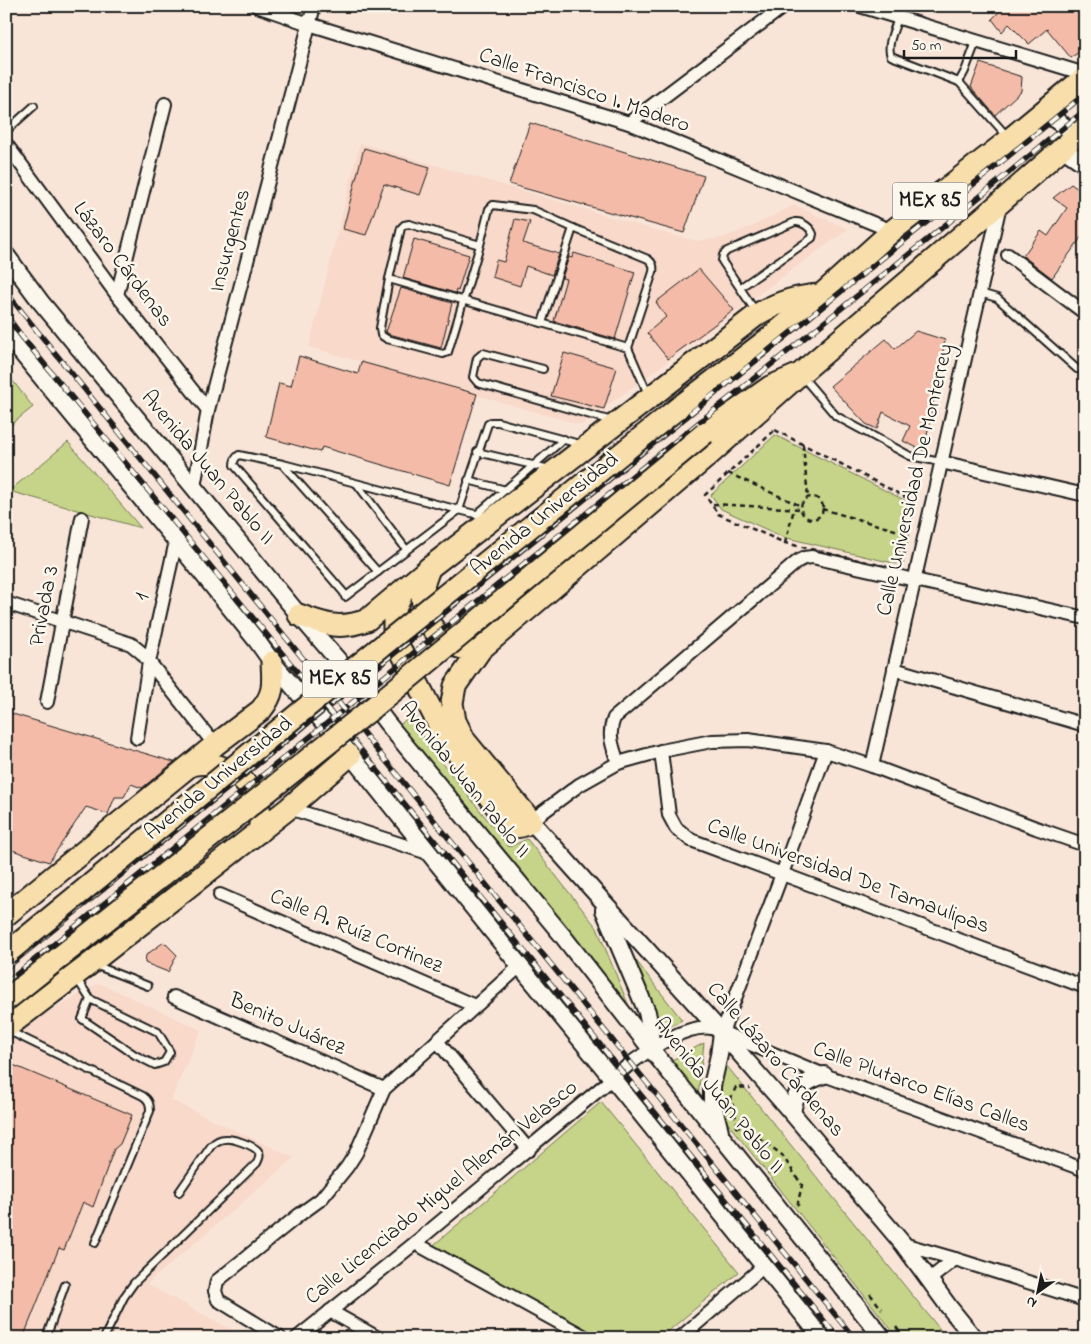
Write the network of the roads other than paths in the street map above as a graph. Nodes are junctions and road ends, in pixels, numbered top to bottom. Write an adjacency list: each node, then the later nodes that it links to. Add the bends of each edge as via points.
1 (257, 6): 6 (street, Calle Francisco I. Madero)
2 (314, 6): 6 (street, Insurgentes)
3 (784, 6): 13 (street)
4 (860, 6): 5 (street)
5 (898, 18): 7 (street); 9 (lane, via 890,46 891,56)
6 (309, 24): 13 (street, Calle Francisco I. Madero); 40 (street, Insurgentes)
7 (976, 42): 8 (street); 9 (lane)
8 (1085, 76): 12 (highway, Avenida Universidad / MEX 85)
9 (959, 82): 16 (lane)
10 (165, 104): 28 (street)
11 (34, 106): 14 (lane)
12 (1043, 111): 15 (street); 16 (highway, Avenida Universidad / MEX 85)
13 (629, 122): 21 (street, Calle Francisco I. Madero)
14 (6, 131)
15 (1077, 138): 18 (street); 19 (highway, Avenida Universidad / MEX 85)
16 (1010, 139): 21 (highway, Avenida Universidad / MEX 85)
17 (6, 144): 28 (street, Lázaro Cárdenas)
18 (1085, 164)
19 (1000, 203): 27 (street, Calle Universidad De Monterrey); 38 (highway, Avenida Universidad / MEX 85)
20 (573, 228): 22 (lane, via 532,210 495,204 489,209); 33 (lane); 35 (lane, via 652,262 653,272)
21 (892, 231): 29 (highway, Avenida Universidad / MEX 85)
22 (480, 245): 25 (lane, via 405,224 401,228); 30 (lane)
23 (6, 255): 51 (street, Avenida Juan Pablo II, via 40,301)
24 (1008, 255): 31 (street)
25 (389, 279): 30 (lane); 30 (lane, via 380,328 387,338 445,354 449,350)
26 (741, 287): 26 (lane, via 722,261 725,252 795,222 812,230 812,238); 32 (lane)
27 (980, 293): 37 (lane, via 997,298); 45 (street, Calle Universidad De Monterrey)
28 (117, 295): 40 (street, Lázaro Cárdenas)
29 (821, 296): 32 (highway, via 788,299); 90 (highway, Avenida Universidad / MEX 85, bridge, via 336,683)
30 (463, 300): 33 (lane)
31 (1085, 313)
32 (758, 314): 39 (highway)
33 (542, 323): 35 (lane)
34 (6, 334): 57 (street)
35 (628, 348): 39 (lane)
36 (543, 369): 41 (lane, via 484,353 477,358 473,377 478,383)
37 (1076, 369)
38 (800, 374): 45 (lane, via 836,416 910,456); 67 (highway); 97 (highway, Avenida Universidad / MEX 85, bridge, via 770,387 705,433 375,706)
39 (650, 397): 41 (highway)
40 (208, 410): 51 (street, Insurgentes)
41 (618, 423): 43 (highway)
42 (564, 439): 43 (lane); 44 (lane, via 491,422 486,426); 47 (lane)
43 (587, 446): 48 (highway)
44 (478, 452): 47 (lane); 49 (lane)
45 (941, 462): 53 (street); 61 (street, Calle Universidad De Monterrey)
46 (282, 464): 50 (lane); 60 (lane); 60 (lane, via 239,455 234,461 345,597)
47 (534, 465): 48 (lane); 52 (lane)
48 (556, 470): 52 (highway)
49 (468, 480): 52 (lane); 54 (lane)
50 (356, 484): 54 (lane); 58 (lane)
51 (194, 487): 64 (street, Avenida Juan Pablo II)
52 (514, 492): 55 (highway)
53 (1085, 495)
54 (459, 510): 55 (lane); 58 (lane)
55 (484, 517): 59 (highway)
56 (82, 518): 66 (street, Privada 3)
57 (176, 541): 68 (street, 1); 69 (street)
58 (406, 549): 60 (lane)
59 (430, 568): 62 (highway); 67 (highway, via 424,584 423,605 428,622 443,640 457,647)
60 (378, 572)
61 (914, 579): 65 (street); 70 (street, Calle Universidad De Monterrey); 78 (street, via 812,557 798,561 614,718 610,740)
62 (403, 590): 64 (highway, via 367,620 355,624 330,625); 82 (highway, via 395,609 396,638 439,725 507,821 518,827)
63 (6, 603): 66 (street)
64 (299, 615): 102 (street, Avenida Juan Pablo II, via 562,935)
65 (1085, 618)
66 (62, 622): 68 (street, via 131,644); 71 (street, Privada 3)
67 (481, 649): 82 (highway, via 456,686 452,703 455,721 465,741)
68 (149, 662): 73 (street, 1); 74 (street)
69 (272, 662): 74 (highway, via 273,688 266,704); 77 (street)
70 (894, 669): 72 (street); 80 (street, Calle Universidad De Monterrey)
71 (47, 702)
72 (1085, 725)
73 (137, 738)
74 (215, 745): 79 (highway)
75 (661, 750): 76 (street, via 712,741 748,740); 78 (street); 86 (street, Calle Universidad De Tamaulipas, via 669,815 676,828 691,840)
76 (826, 751): 80 (street); 86 (street)
77 (350, 755): 81 (highway); 85 (street)
78 (618, 763): 82 (street, via 579,785)
79 (191, 765): 83 (highway, via 210,764 228,769 244,780 260,813); 89 (highway)
80 (872, 766): 84 (street)
81 (289, 808): 83 (highway); 85 (street)
82 (531, 821): 88 (street, Calle Lázaro Cárdenas)
83 (259, 832): 92 (highway)
84 (1085, 845)
85 (431, 854): 91 (street)
86 (782, 874): 94 (street, Calle Universidad De Tamaulipas); 100 (street)
87 (220, 895): 98 (street, Calle A. Ruíz Cortinez)
88 (598, 897): 100 (street, Calle Lázaro Cárdenas); 102 (street, via 647,1012)
89 (6, 915)
90 (6, 954)
91 (520, 966): 98 (street); 104 (street)
92 (83, 969): 93 (lane); 96 (lane); 99 (highway)
93 (148, 986)
94 (1085, 987)
95 (174, 997): 105 (street, Benito Juárez)
96 (90, 999): 96 (lane, via 82,1019 155,1065 164,1062 170,1052 158,1032)
97 (6, 1000)
98 (475, 1006): 101 (street)
99 (6, 1029): 111 (lane, via 143,1096 150,1104 150,1111)
100 (722, 1033): 102 (street, Calle Plutarco Elías Calles, via 712,1028 697,1027); 103 (street, Calle Plutarco Elías Calles); 106 (street, Calle Lázaro Cárdenas); 107 (street, via 712,1101)
101 (437, 1041): 105 (street); 108 (street)
102 (651, 1049): 104 (street, Calle Plutarco Elías Calles); 107 (street, Avenida Juan Pablo II)
103 (824, 1075): 106 (street, via 803,1086 794,1098); 109 (street, Calle Plutarco Elías Calles)
104 (612, 1078): 108 (street, Calle Licenciado Miguel Alemán Velasco); 115 (street)
105 (384, 1089): 122 (street, via 356,1153 333,1186 218,1281 215,1291 218,1300)
106 (792, 1113): 113 (street, Calle Lázaro Cárdenas)
107 (726, 1143): 128 (street, Avenida Juan Pablo II)
108 (528, 1150): 112 (street, Calle Licenciado Miguel Alemán Velasco)
109 (1085, 1170)
110 (179, 1192): 121 (lane, via 216,1141 233,1138 258,1151 257,1162 134,1283)
111 (95, 1243)
112 (415, 1243): 119 (street, Calle Licenciado Miguel Alemán Velasco); 125 (street)
113 (903, 1244): 114 (street); 116 (street, Calle Lázaro Cárdenas)
114 (955, 1259): 116 (street); 118 (street)
115 (764, 1266): 126 (street); 127 (street)
116 (930, 1279): 129 (street, Calle Lázaro Cárdenas)
117 (65, 1286): 120 (lane)
118 (1085, 1300)
119 (330, 1311): 123 (street, Calle Licenciado Miguel Alemán Velasco); 124 (street)
120 (46, 1338)
121 (104, 1338)
122 (280, 1338)
123 (297, 1338)
124 (378, 1338)
125 (587, 1338)
126 (680, 1338)
127 (822, 1338)
128 (883, 1338)
129 (974, 1338)

